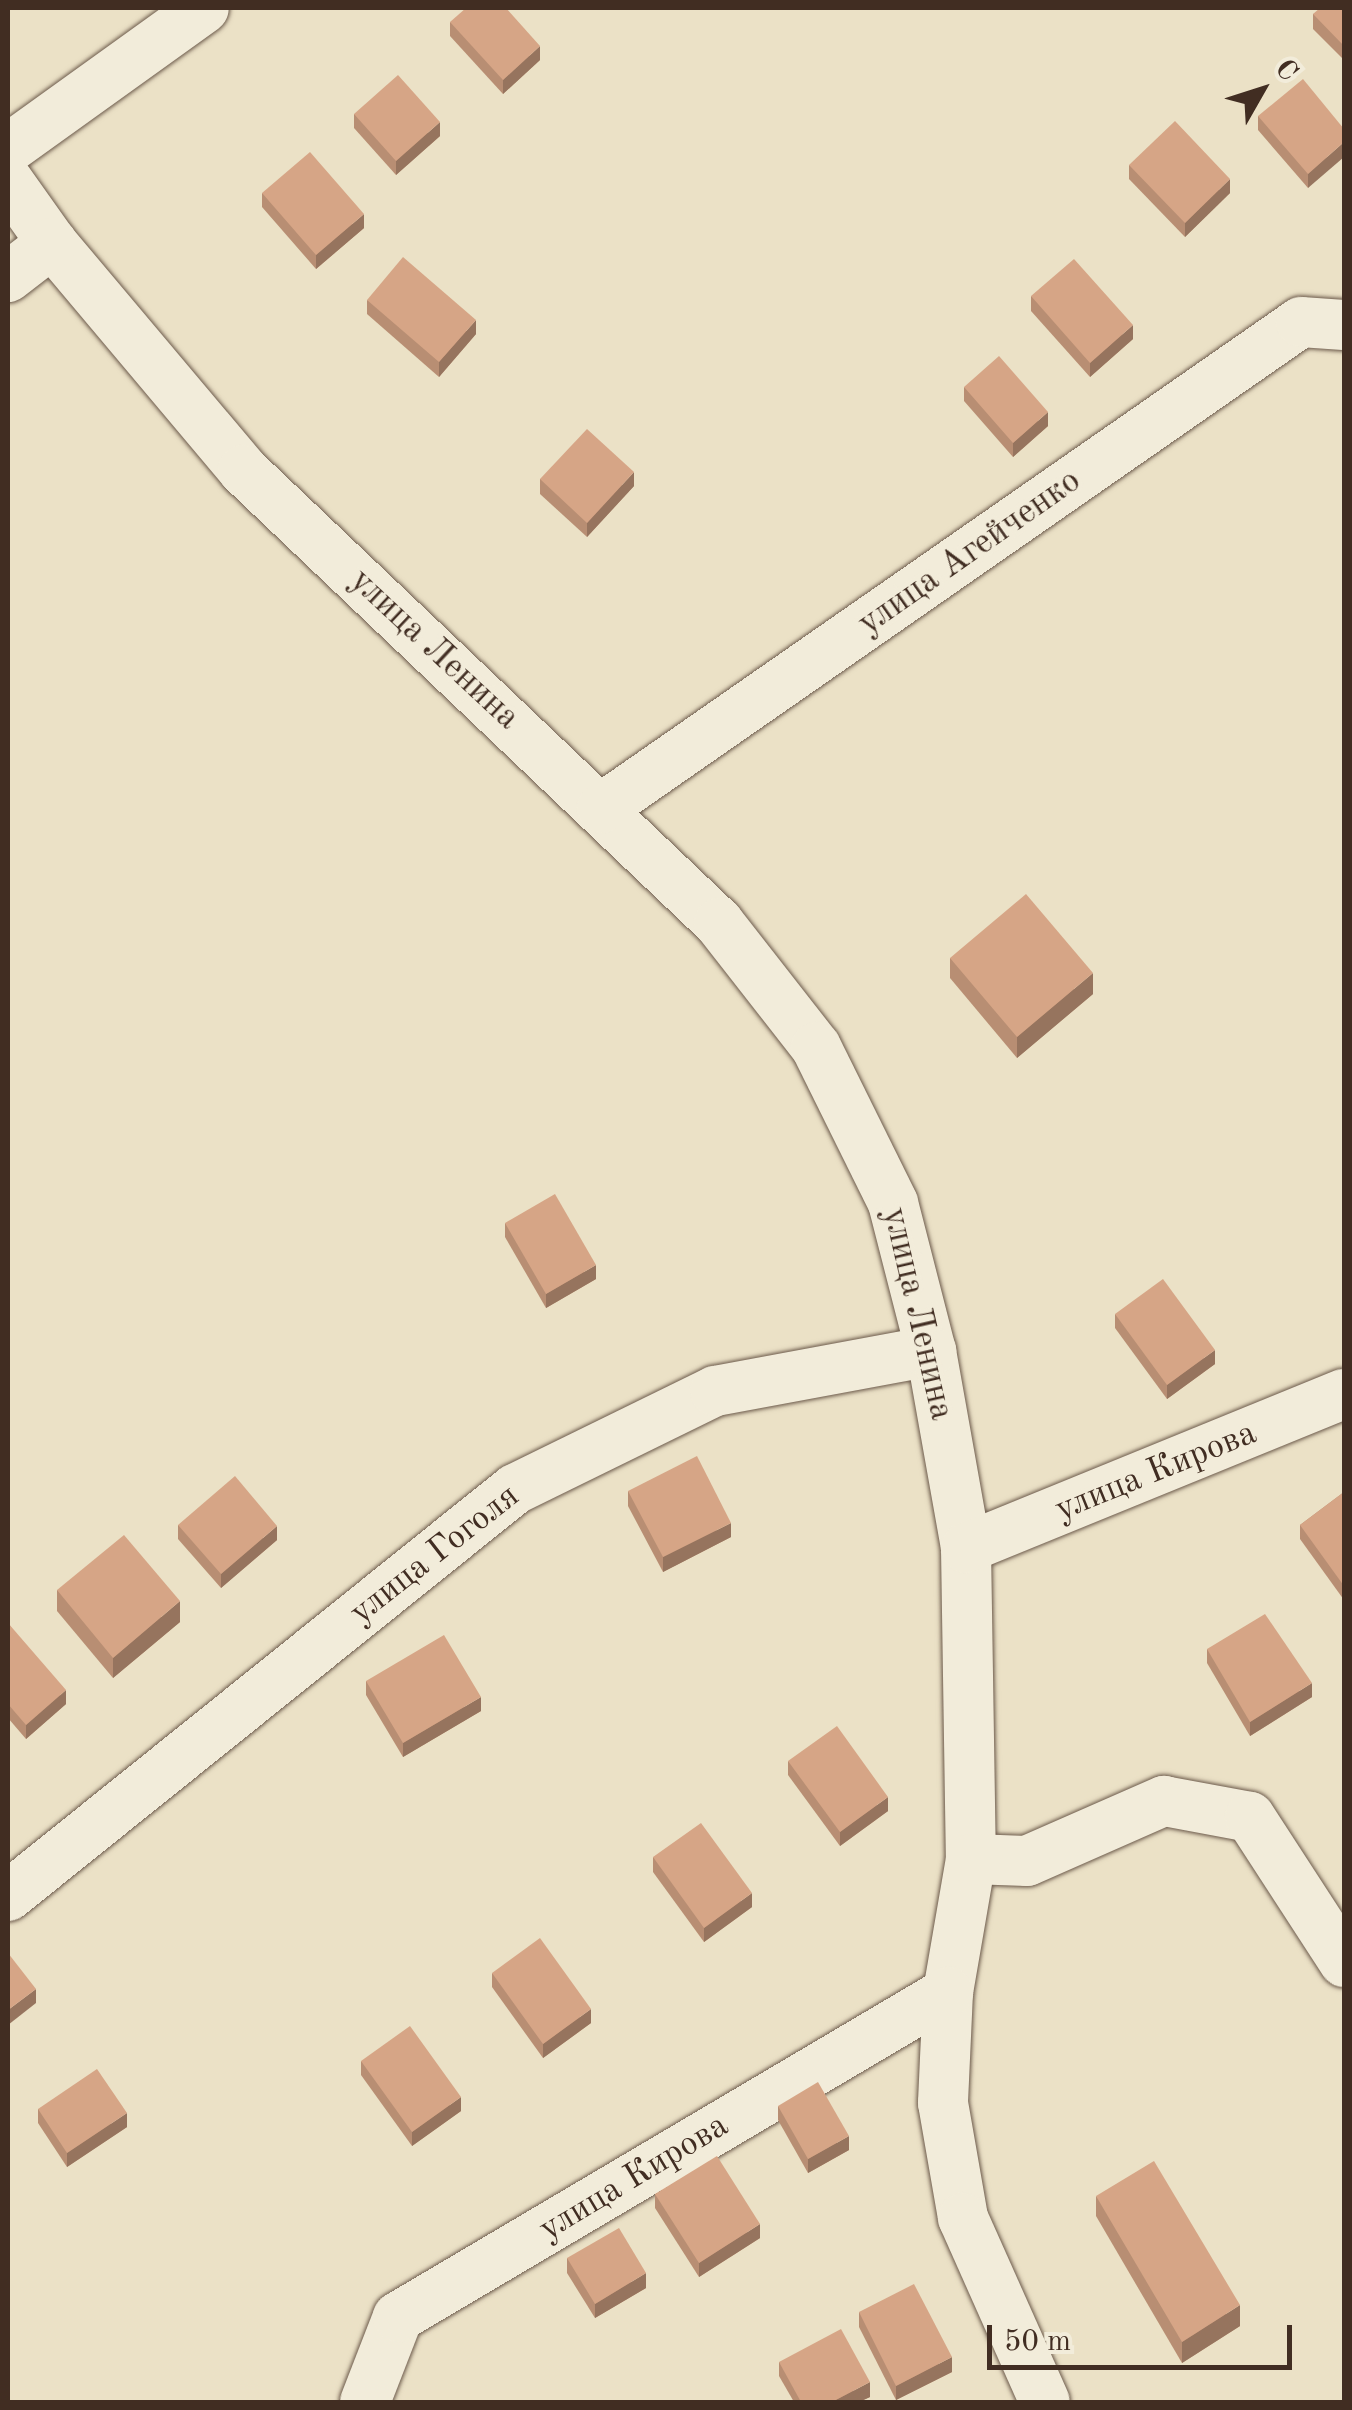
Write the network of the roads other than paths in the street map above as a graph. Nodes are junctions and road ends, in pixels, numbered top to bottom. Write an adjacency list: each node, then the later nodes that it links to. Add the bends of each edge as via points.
1 (204, 8): 2 (street)
2 (8, 149)
3 (8, 181): 4 (street, улица Ленина)
4 (52, 243): 5 (street); 7 (street, улица Ленина, via 243,470)
5 (8, 277)
6 (1323, 324): 7 (street, улица Агейченко)
7 (602, 808): 8 (street, улица Ленина, via 718,923 816,1048 894,1203)
8 (932, 1352): 10 (street, улица Ленина); 12 (street, улица Гоголя, via 715,1391 515,1489)
9 (1344, 1394): 10 (street, улица Кирова)
10 (966, 1548): 11 (street, улица Ленина)
11 (971, 1859): 13 (street, via 1027,1862 1164,1801 1250,1817); 14 (street, улица Ленина)
12 (8, 1896)
13 (1344, 1962)
14 (948, 1992): 15 (street, улица Ленина, via 943,2103 963,2218); 16 (street, улица Кирова, via 398,2317)
15 (1025, 2395)
16 (365, 2402)

